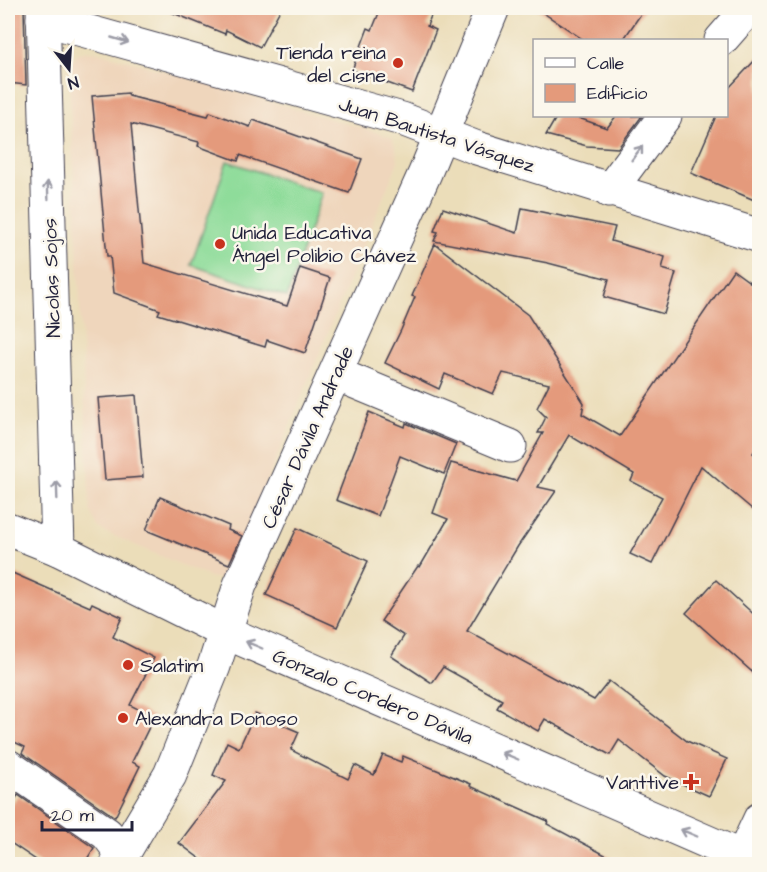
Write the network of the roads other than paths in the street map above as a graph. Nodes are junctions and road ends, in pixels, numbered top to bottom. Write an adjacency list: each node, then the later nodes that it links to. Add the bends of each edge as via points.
1 (493, 8): 6 (street, César Dávila Andrade)
2 (749, 8): 4 (street)
3 (43, 13): 6 (street, Juan Bautista Vásquez, one-way to 6); 12 (street, Nicolas Sojos, one-way to 3)
4 (722, 39)
5 (664, 117): 7 (street, one-way to 5)
6 (440, 133): 7 (street, Juan Bautista Vásquez); 9 (street, César Dávila Andrade)
7 (609, 191): 8 (street, Juan Bautista Vásquez)
8 (759, 236)
9 (336, 374): 10 (street); 13 (street, César Dávila Andrade, via 240,585)
10 (510, 446)
11 (8, 529): 12 (street, Gonzalo Cordero Dávila)
12 (58, 549): 13 (street, Gonzalo Cordero Dávila)
13 (225, 632): 16 (street, César Dávila Andrade, via 170,775); 17 (street, Gonzalo Cordero Dávila, one-way to 13)
14 (8, 766): 16 (street, via 107,834)
15 (759, 819): 17 (street)
16 (120, 860)
17 (746, 862)

